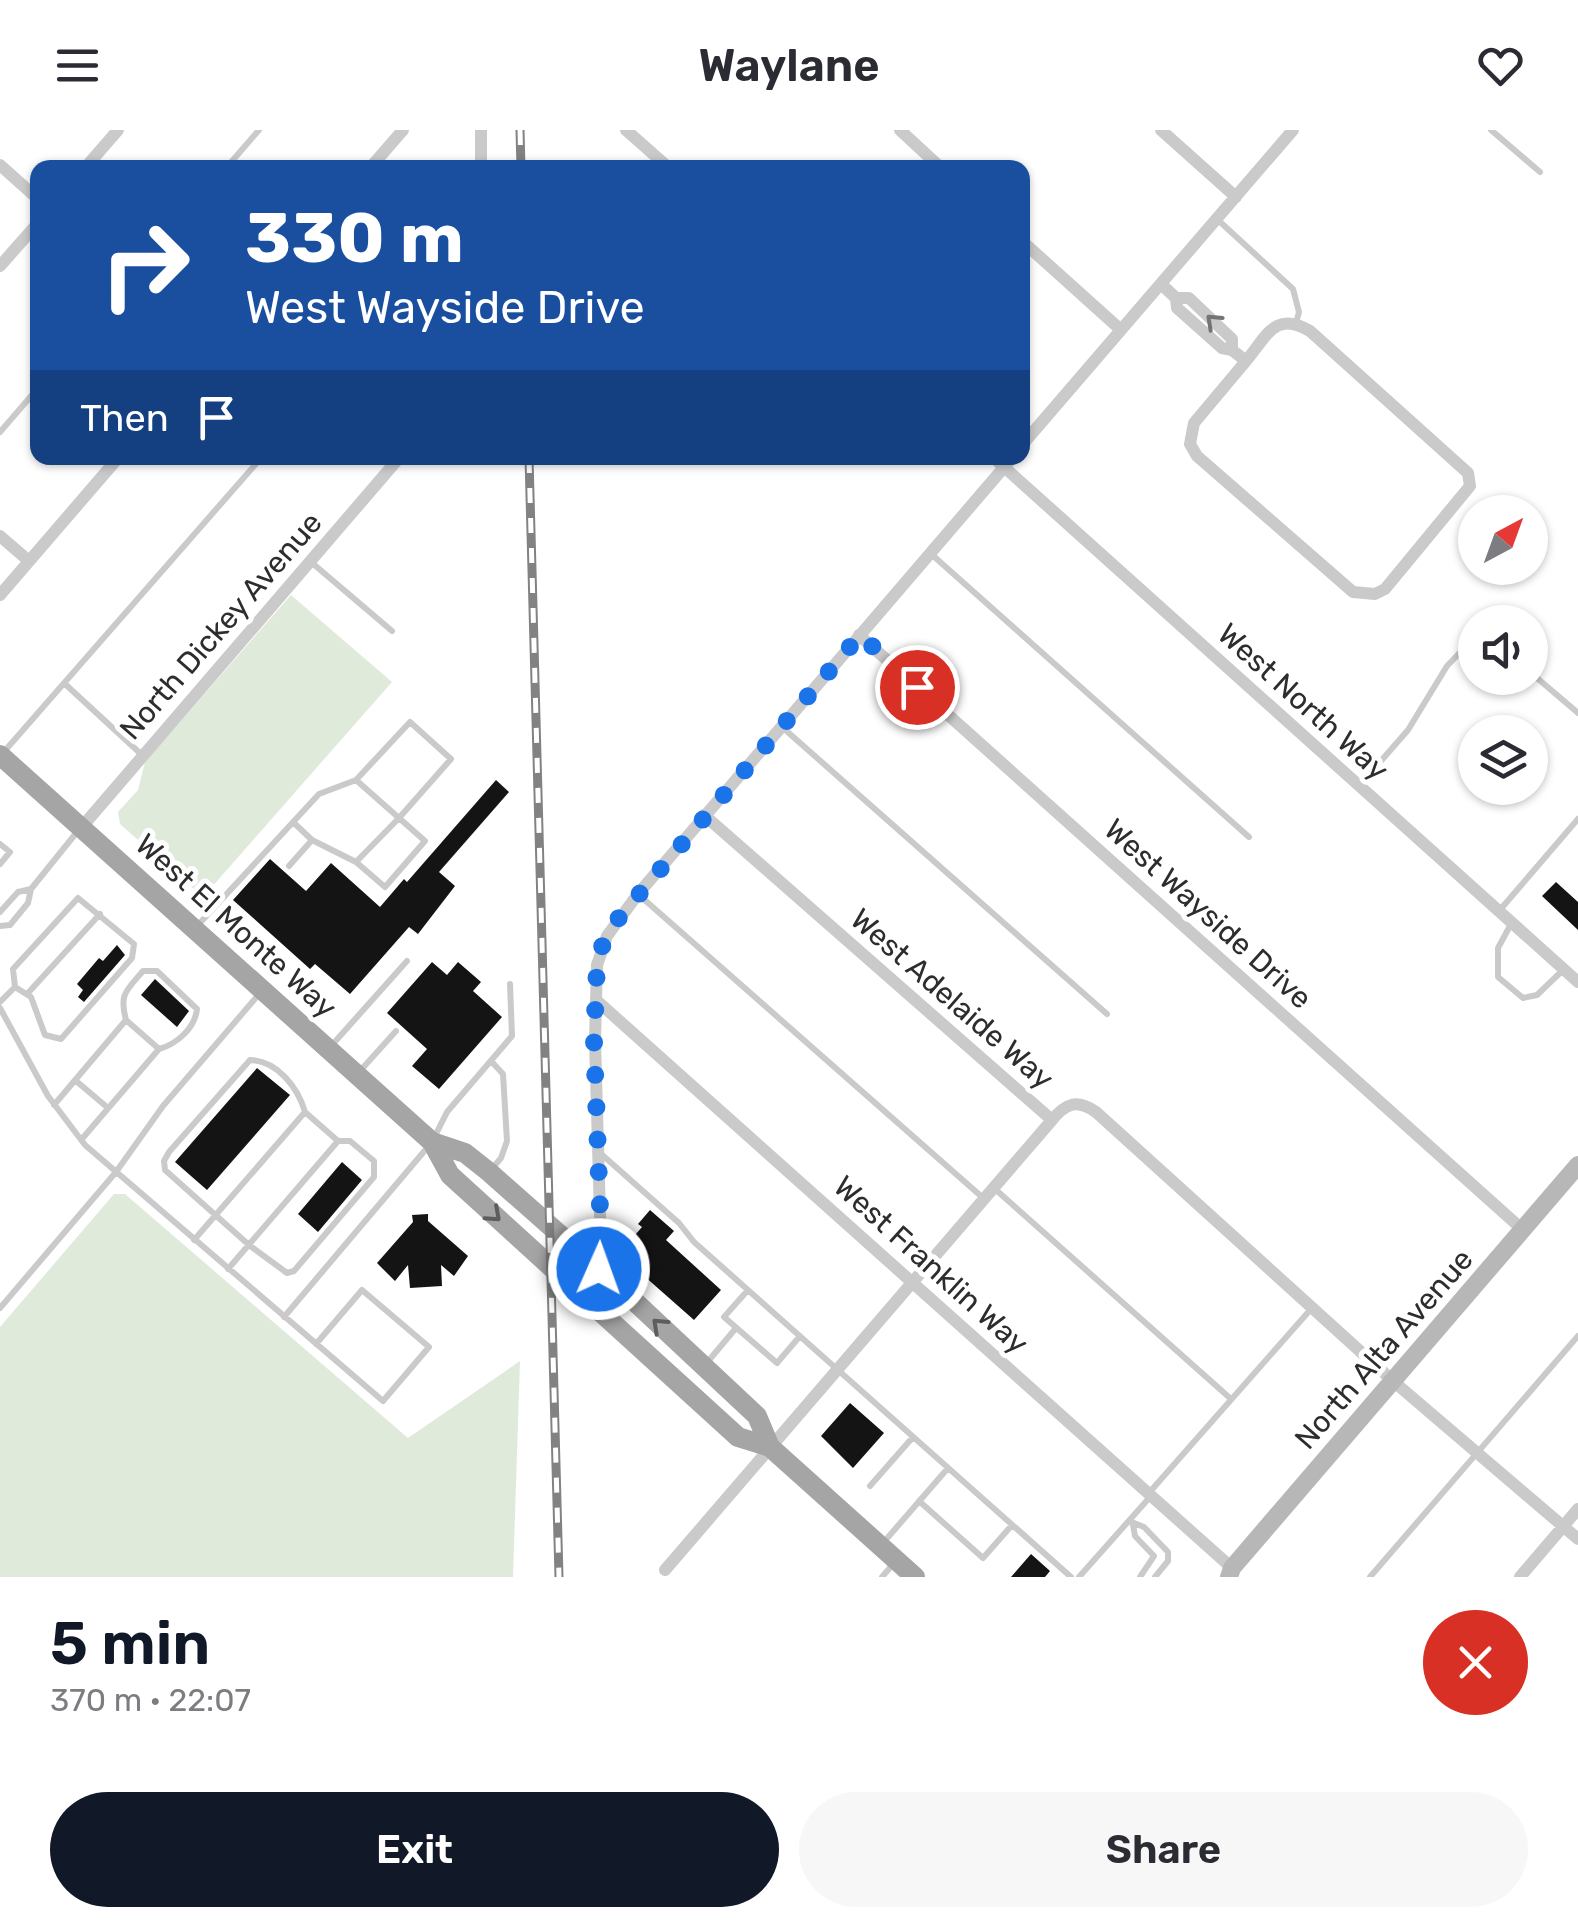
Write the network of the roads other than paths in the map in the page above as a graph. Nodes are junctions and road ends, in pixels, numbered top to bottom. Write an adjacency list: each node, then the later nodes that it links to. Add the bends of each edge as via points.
1 (118, 130): 10 (street)
2 (259, 130): 11 (lane)
3 (403, 130): 12 (street)
4 (481, 130): 13 (street)
5 (626, 130): 14 (street)
6 (900, 130): 15 (street)
7 (1161, 130): 19 (street)
8 (1293, 130): 19 (street)
9 (1491, 130): 17 (lane)
10 (92, 160)
11 (233, 160)
12 (377, 160)
13 (481, 160)
14 (660, 160)
15 (932, 160)
16 (0, 165): 18 (street)
17 (1540, 172)
18 (30, 192)
19 (1236, 197): 20 (street)
20 (1217, 219): 24 (street); 25 (lane, via 1294,289)
21 (30, 231): 23 (street)
22 (1030, 248): 26 (street)
23 (0, 266)
24 (1161, 284): 26 (street); 27 (street, via 1177,308)
25 (1296, 323): 27 (street, via 1276,325); 27 (street, via 1468,473 1470,486 1459,502 1376,594 1353,592 1190,444 1194,423)
26 (1121, 330): 30 (street)
27 (1246, 361)
28 (30, 397): 29 (lane)
29 (0, 432)
30 (1030, 436)
31 (112, 465): 38 (street)
32 (255, 465): 44 (lane)
33 (393, 465): 39 (street, North Dickey Avenue)
34 (999, 465): 37 (street)
35 (1008, 465): 51 (street, West North Way)
36 (0, 536): 38 (street)
37 (930, 553): 42 (street); 57 (lane)
38 (29, 561): 40 (street)
39 (310, 562): 41 (lane); 48 (street, North Dickey Avenue)
40 (0, 594)
41 (392, 631)
42 (860, 635): 47 (street); 102 (street, West Wayside Drive)
43 (1458, 655): 51 (lane, via 1408,730)
44 (64, 682): 48 (lane); 49 (lane)
45 (1548, 687): 46 (lane)
46 (1578, 712)
47 (781, 726): 52 (street); 81 (lane)
48 (143, 755): 56 (street, North Dickey Avenue)
49 (0, 756): 56 (main road, West El Monte Way)
50 (356, 780): 53 (lane); 53 (lane, via 410,722 452,759); 55 (lane, via 318,794)
51 (1359, 786): 67 (street, West North Way)
52 (704, 815): 64 (street); 92 (street, West Adelaide Way)
53 (399, 818): 60 (lane); 60 (lane, via 425,840 385,888)
54 (1578, 819): 67 (lane)
55 (293, 822): 58 (lane); 71 (lane)
56 (81, 828): 63 (lane); 71 (main road, West El Monte Way)
57 (1249, 837)
58 (312, 840): 60 (lane); 62 (lane)
59 (0, 844): 61 (lane, via 10,852)
60 (356, 862)
61 (0, 864)
62 (289, 866)
63 (31, 889): 65 (lane); 70 (lane, via 10,925)
64 (638, 894): 79 (street, via 600,950); 100 (lane)
65 (3, 902): 66 (lane)
66 (0, 912)
67 (1498, 912): 69 (street, West North Way)
68 (100, 914): 76 (lane, via 75,899 13,969); 78 (lane); 78 (lane, via 130,938 134,954 65,1037 46,1035)
69 (1512, 923): 73 (street, West North Way); 73 (lane, via 1498,948 1498,977 1523,998 1537,995)
70 (0, 926)
71 (194, 930): 77 (main road, West El Monte Way)
72 (407, 961): 85 (lane)
73 (1563, 970): 74 (street, West North Way)
74 (1578, 982)
75 (510, 984): 86 (lane, via 512,1036)
76 (15, 987): 78 (lane); 80 (lane)
77 (262, 990): 85 (main road, West El Monte Way); 98 (lane)
78 (28, 993)
79 (596, 1000): 96 (street); 107 (street, West Franklin Way)
80 (0, 1005): 89 (lane)
81 (1107, 1014)
82 (126, 1020): 84 (lane); 84 (lane, via 123,996 146,970 156,971 197,1009 177,1041); 88 (lane)
83 (396, 1030): 87 (lane)
84 (159, 1049): 90 (lane)
85 (328, 1049): 87 (main road, West El Monte Way)
86 (491, 1061): 95 (lane, via 446,1112); 99 (lane, via 502,1074 508,1142)
87 (357, 1076): 95 (main road, West El Monte Way)
88 (76, 1080): 89 (lane); 90 (lane)
89 (54, 1105): 93 (lane)
90 (108, 1108): 93 (lane)
91 (305, 1112): 94 (lane); 101 (lane); 101 (lane, via 296,1089 268,1063 250,1060 169,1152 168,1174)
92 (1052, 1120): 100 (street); 111 (street, West Adelaide Way, via 1074,1104 1096,1112)
93 (80, 1140): 98 (lane)
94 (338, 1141): 104 (lane); 104 (lane, via 356,1144 374,1161 375,1174 294,1271 283,1272)
95 (432, 1142): 99 (main road, West El Monte Way, via 465,1153); 109 (main road, West El Monte Way, one-way to 109, via 450,1175); 112 (lane)
96 (599, 1152): 106 (street); 108 (lane)
97 (1578, 1165): 102 (main road, North Alta Avenue)
98 (116, 1172): 103 (lane); 110 (lane)
99 (488, 1172): 106 (main road, West El Monte Way)
100 (989, 1193): 107 (street); 120 (lane)
101 (216, 1216): 103 (lane); 104 (lane)
102 (1523, 1230): 119 (main road, North Alta Avenue)
103 (194, 1240): 105 (lane)
104 (249, 1245): 105 (lane)
105 (228, 1269): 112 (lane)
106 (599, 1269): 109 (street); 117 (main road, West El Monte Way, one-way to 106)
107 (912, 1282): 118 (street); 126 (street, West Franklin Way)
108 (748, 1290): 113 (lane, via 724,1317); 114 (lane)
109 (584, 1297): 122 (main road, West El Monte Way, via 738,1436)
110 (0, 1308)
111 (1312, 1308): 119 (street, West Adelaide Way); 120 (lane)
112 (284, 1317): 116 (lane)
113 (736, 1328): 114 (lane, via 776,1364); 117 (lane)
114 (800, 1336): 118 (lane)
115 (1578, 1336): 123 (lane)
116 (316, 1344): 116 (lane, via 383,1401 429,1347 362,1290)
117 (704, 1367): 122 (main road, West El Monte Way, via 756,1416)
118 (838, 1370): 121 (lane); 122 (street)
119 (1393, 1381): 123 (street, West Adelaide Way); 134 (main road, North Alta Avenue)
120 (1231, 1399): 126 (lane)
121 (913, 1437): 124 (lane); 125 (lane)
122 (770, 1447): 133 (main road, West El Monte Way); 135 (street)
123 (1477, 1453): 131 (street, West Adelaide Way); 143 (lane)
124 (948, 1468): 127 (lane); 130 (lane)
125 (870, 1486)
126 (1150, 1495): 129 (lane); 134 (street, West Franklin Way)
127 (919, 1501): 130 (lane, via 983,1558); 133 (lane)
128 (1578, 1509): 131 (street)
129 (1131, 1523): 139 (lane); 140 (lane, via 1154,1556); 141 (lane, via 1168,1552)
130 (1012, 1525): 138 (lane)
131 (1563, 1526): 132 (street, West Adelaide Way); 144 (street)
132 (1578, 1540)
133 (888, 1553): 136 (lane); 137 (main road, West El Monte Way)
134 (1231, 1572): 142 (main road, North Alta Avenue)
135 (662, 1574)
136 (882, 1577)
137 (915, 1577)
138 (1071, 1577)
139 (1079, 1577)
140 (1140, 1577)
141 (1155, 1577)
142 (1212, 1577)
143 (1370, 1577)
144 (1520, 1577)

